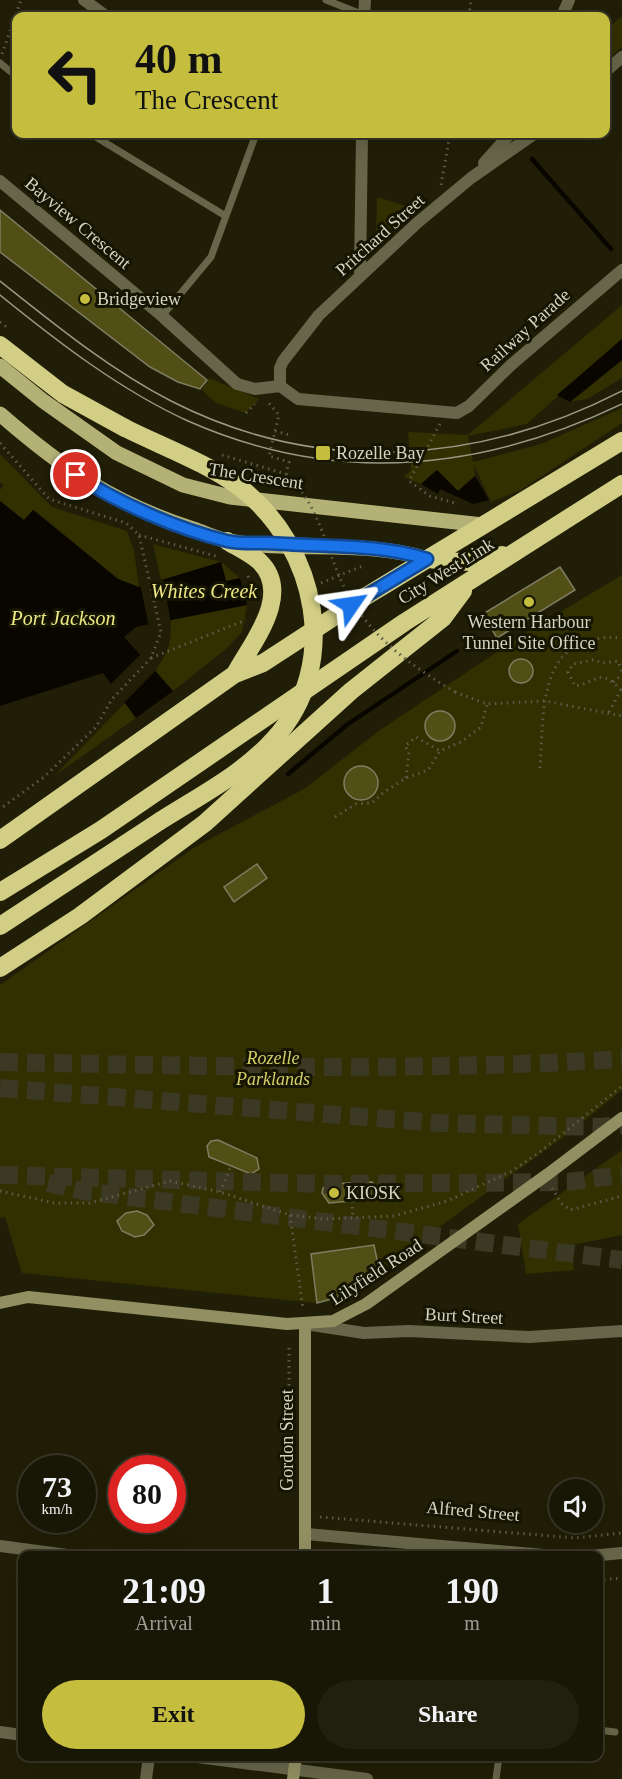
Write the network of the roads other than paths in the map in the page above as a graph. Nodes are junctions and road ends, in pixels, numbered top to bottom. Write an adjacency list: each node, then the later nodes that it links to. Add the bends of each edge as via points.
1 (326, 0): 4 (lane)
2 (88, 1): 3 (street)
3 (101, 12)
4 (354, 12)
5 (622, 57): 7 (street)
6 (0, 61): 8 (lane)
7 (610, 68)
8 (12, 72)
9 (99, 138): 16 (lane)
10 (254, 138): 16 (lane)
11 (362, 138): 18 (street)
12 (506, 138): 14 (street)
13 (528, 138): 14 (street, Pritchard Street)
14 (471, 178): 18 (street, Pritchard Street)
15 (0, 181): 19 (street, Bayview Crescent)
16 (225, 215): 19 (lane, via 211,257)
17 (622, 270): 22 (street, Railway Parade, via 469,406 447,414 298,399)
18 (360, 276): 22 (street, Pritchard Street, via 319,315 288,353 280,368)
19 (162, 316): 22 (street, Bayview Crescent, via 237,384 266,395)
20 (0, 345): 35 (highway, bridge, via 63,394 219,476 259,504 280,528 299,561 314,615 313,654 306,682 293,714 276,737 241,769)
21 (0, 366): 26 (main road, The Crescent, via 117,453 183,485 230,497)
22 (280, 386)
23 (0, 414): 28 (main road, via 49,457 89,484 170,522)
24 (622, 441): 27 (highway, City West Link)
25 (622, 484): 29 (highway, City West Link)
26 (433, 519): 27 (main road, City West Link)
27 (483, 525): 30 (highway, City West Link)
28 (227, 541): 30 (main road); 32 (highway, via 260,561 271,591 266,622)
29 (524, 547): 30 (highway, via 485,561 456,564); 31 (highway, City West Link)
30 (420, 557): 32 (highway, City West Link, via 263,663)
31 (472, 580): 34 (highway, City West Link, via 357,654 236,740); 38 (highway, via 442,618 351,691 205,823 80,916)
32 (235, 674): 33 (highway)
33 (0, 840)
34 (0, 892)
35 (19, 915): 36 (highway); 37 (highway)
36 (0, 926)
37 (0, 931)
38 (0, 968)
39 (622, 1118): 41 (main road, Lilyfield Road, via 349,1315)
40 (0, 1304): 41 (main road, Lilyfield Road, via 28,1297 54,1298)
41 (305, 1324): 42 (street, Burt Street, via 364,1333 409,1331 529,1337); 43 (main road, Gordon Street)
42 (622, 1331)
43 (306, 1534): 46 (main road, Gordon Street); 47 (street, Alfred Street)
44 (0, 1546): 45 (street)
45 (38, 1551)
46 (305, 1551)
47 (498, 1551)
48 (622, 1553): 49 (street)
49 (603, 1555)
50 (603, 1731): 52 (lane)
51 (0, 1732): 53 (street)
52 (615, 1732)
53 (18, 1734)
54 (148, 1761): 58 (street)
55 (233, 1761): 57 (street)
56 (498, 1761): 60 (lane)
57 (294, 1768): 59 (street)
58 (146, 1779)
59 (367, 1779)
60 (496, 1779)

